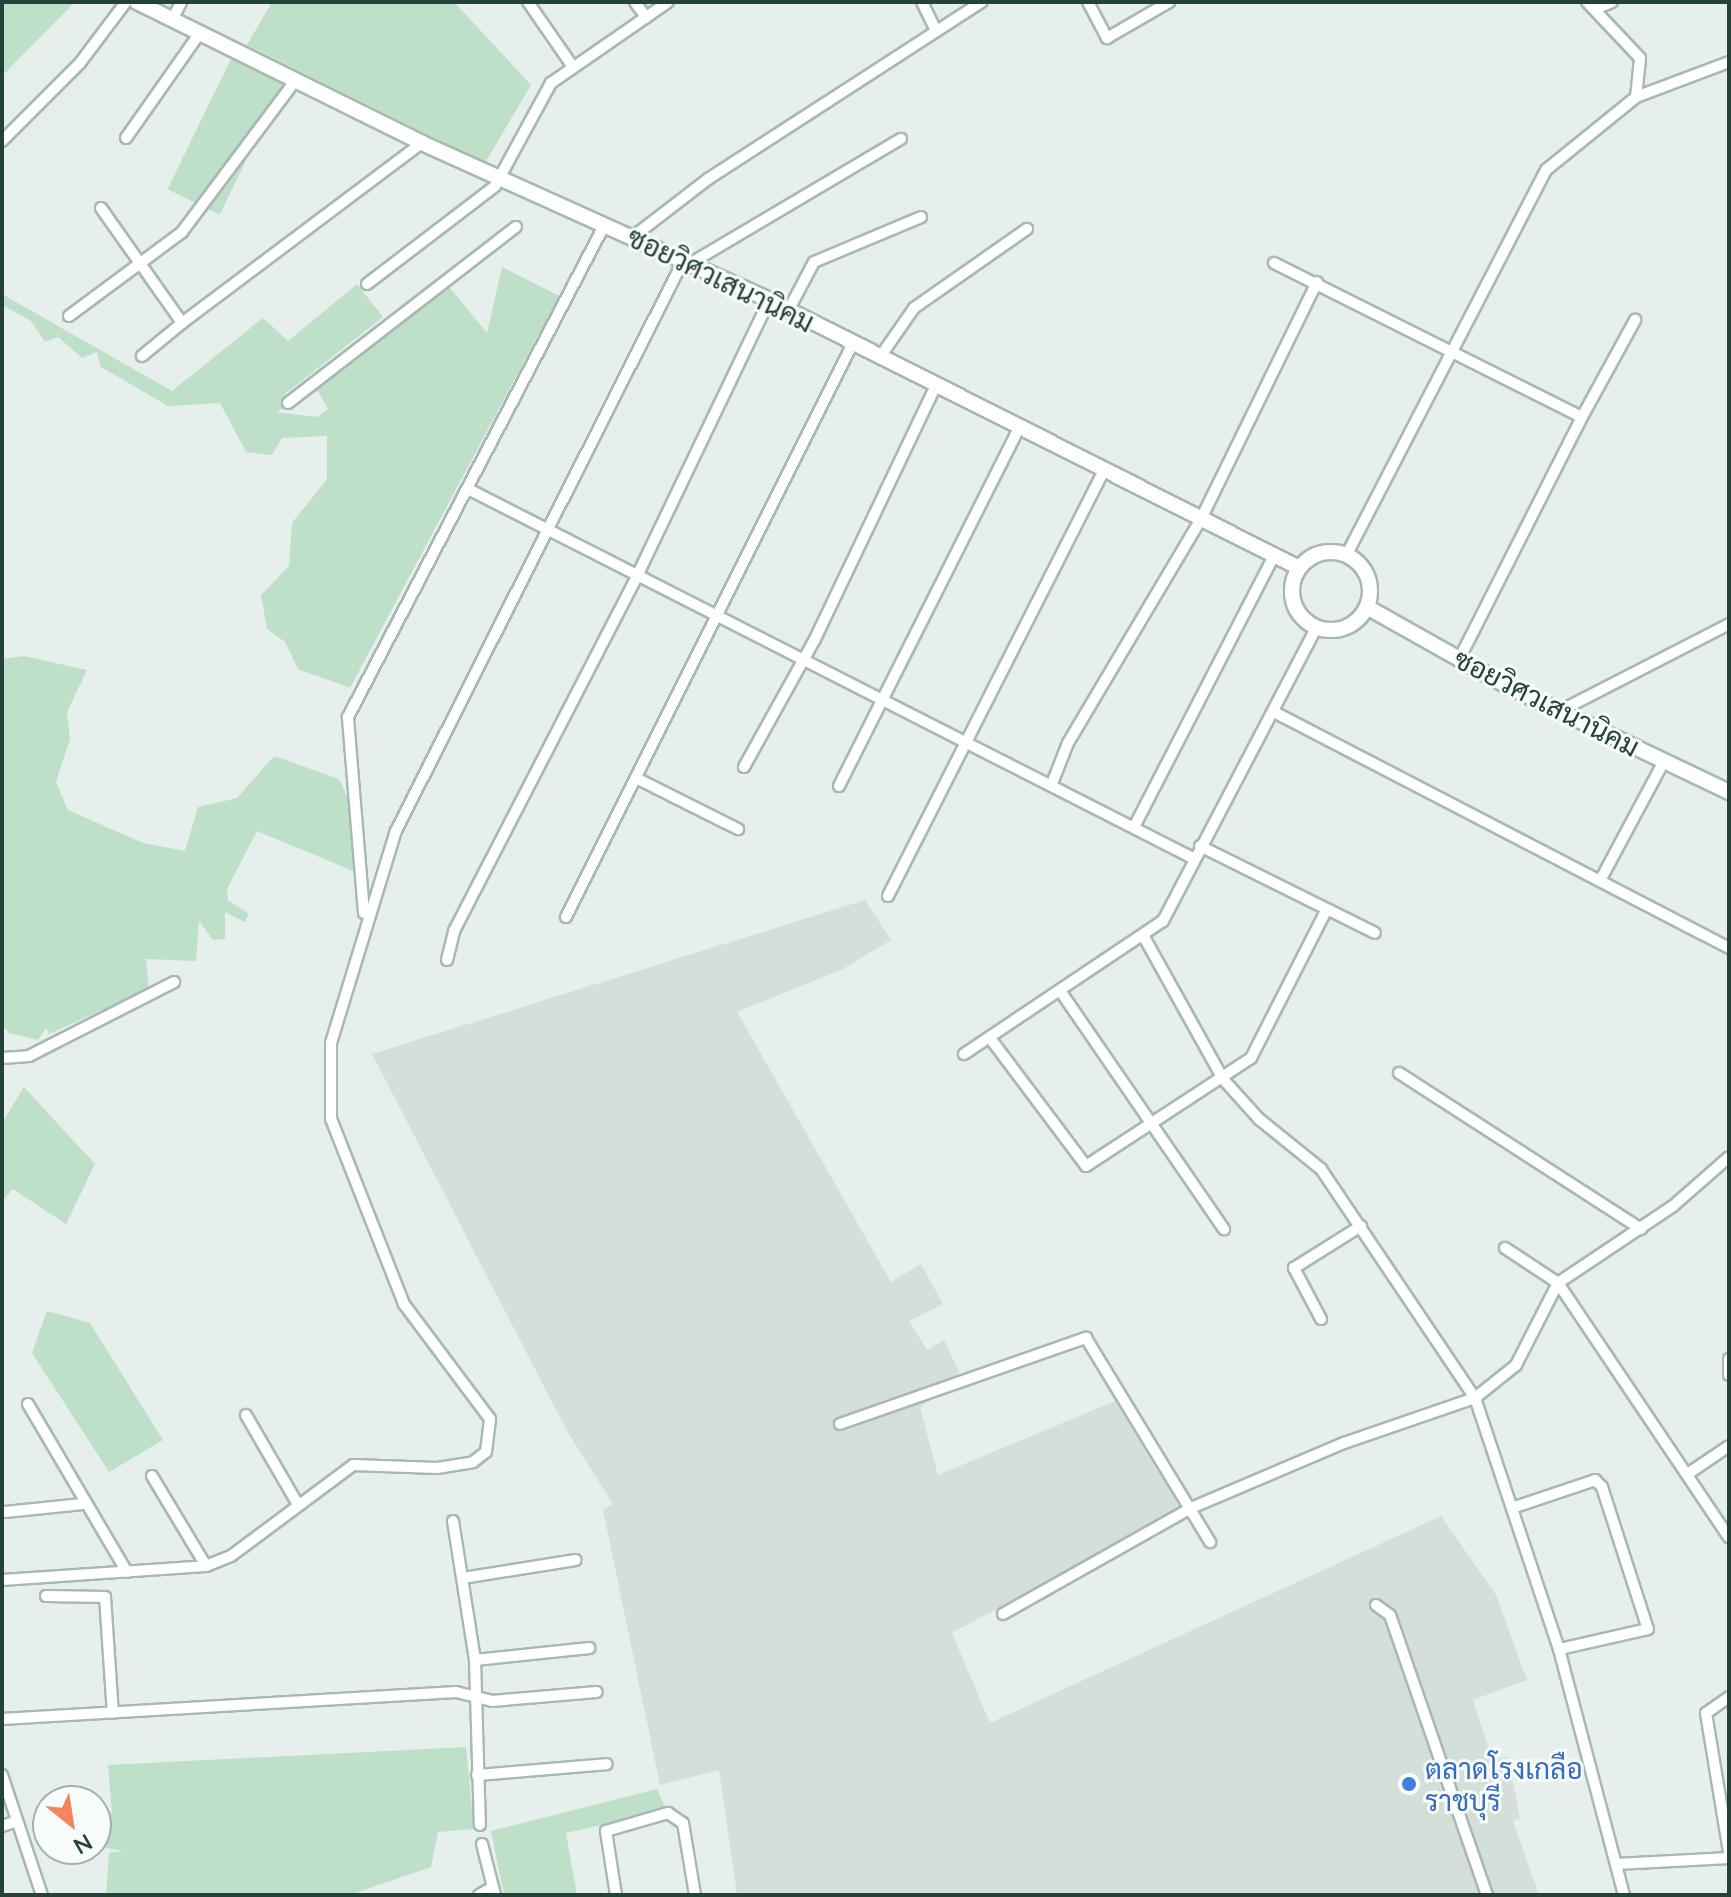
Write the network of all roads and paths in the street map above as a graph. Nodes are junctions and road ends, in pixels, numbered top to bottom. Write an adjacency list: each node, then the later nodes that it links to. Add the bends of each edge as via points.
1 (126, 2): 23 (street, via 80,63)
2 (137, 2): 14 (street, ซอยวิศวเสนานิคม)
3 (181, 2): 14 (street)
4 (528, 2): 18 (street)
5 (635, 2): 13 (street)
6 (668, 2): 13 (street)
7 (922, 2): 15 (street)
8 (982, 2): 15 (street)
9 (1088, 2): 10 (street, via 1107,38)
10 (1169, 2)
11 (1612, 2): 12 (street)
12 (1591, 6): 20 (street, via 1640,58)
13 (646, 17): 18 (street)
14 (172, 20): 16 (street, ซอยวิศวเสนานิคม)
15 (936, 31): 31 (street, via 695,188)
16 (199, 34): 19 (street, ซอยวิศวเสนานิคม); 21 (street)
17 (1729, 62): 20 (street)
18 (573, 67): 25 (street, via 544,93)
19 (295, 81): 24 (street, ซอยวิศวเสนานิคม); 34 (street, via 182,232)
20 (1636, 97): 43 (street, via 1546,170)
21 (126, 138)
22 (901, 139): 32 (street)
23 (2, 141)
24 (422, 143): 25 (street, ซอยวิศวเสนานิคม); 41 (street)
25 (498, 178): 28 (street, ซอยวิศวเสนานิคม); 36 (street)
26 (101, 208): 34 (street)
27 (921, 217): 38 (street, via 814,262)
28 (605, 224): 31 (street, ซอยวิศวเสนานิคม); 51 (street)
29 (516, 227): 47 (street)
30 (1027, 229): 45 (street, via 914,308)
31 (634, 236): 32 (street, ซอยวิศวเสนานิคม)
32 (688, 261): 37 (street, ซอยวิศวเสนานิคม); 53 (street)
33 (1274, 263): 35 (street)
34 (140, 264): 39 (street); 41 (street)
35 (1317, 282): 43 (street); 52 (street)
36 (367, 284)
37 (769, 300): 38 (street, ซอยวิศวเสนานิคม); 57 (street)
38 (788, 311): 42 (street, ซอยวิศวเสนานิคม)
39 (69, 316)
40 (1635, 320): 48 (street)
41 (182, 323): 44 (street)
42 (853, 343): 45 (street, ซอยวิศวเสนานิคม); 59 (street)
43 (1453, 351): 48 (street); 54 (street)
44 (142, 356)
45 (880, 357): 46 (street, ซอยวิศวเสนานิคม)
46 (936, 385): 49 (street, ซอยวิศวเสนานิคม); 62 (street)
47 (288, 403)
48 (1582, 417): 63 (street)
49 (1019, 428): 50 (street, ซอยวิศวเสนานิคม); 64 (street)
50 (1103, 473): 52 (street, ซอยวิศวเสนานิคม); 67 (street)
51 (470, 490): 53 (street); 82 (street, via 348,717)
52 (1200, 521): 55 (street, ซอยวิศวเสนานิคม); 71 (street, via 1068,743)
53 (546, 528): 57 (street); 82 (street, via 396,831)
54 (1347, 554): 56 (street, via 1320,553); 58 (street, via 1370,582)
55 (1274, 556): 56 (street, ซอยวิศวเสนานิคม); 74 (street)
56 (1299, 568): 61 (street, via 1294,602)
57 (638, 574): 59 (street); 86 (street, via 476,884)
58 (1367, 607): 61 (street, via 1351,624); 63 (street, ซอยวิศวเสนานิคม)
59 (719, 615): 62 (street); 70 (street)
60 (1729, 624): 65 (street)
61 (1317, 627): 66 (street)
62 (804, 658): 64 (street); 69 (street)
63 (1459, 659): 65 (street, ซอยวิศวเสนานิคม)
64 (885, 698): 67 (street); 72 (street)
65 (1560, 711): 68 (street, ซอยวิศวเสนานิคม)
66 (1274, 712): 76 (street); 78 (street)
67 (967, 739): 71 (street); 79 (street)
68 (1664, 761): 73 (street, ซอยวิศวเสนานิคม); 78 (street)
69 (744, 767)
70 (638, 779): 75 (street); 81 (street)
71 (1053, 781): 74 (street)
72 (839, 786)
73 (1729, 792)
74 (1134, 827): 77 (street)
75 (738, 829)
76 (1200, 846): 77 (street); 80 (street)
77 (1193, 858): 84 (street, via 1163,921)
78 (1601, 879): 85 (street)
79 (888, 896)
80 (1326, 911): 83 (street); 93 (street, via 1261,1045)
81 (566, 917)
82 (364, 920): 111 (street, via 331,1043 331,1119 404,1304 490,1419 486,1452 473,1462 437,1468 353,1465)
83 (1375, 933)
84 (1144, 937): 88 (street); 93 (street)
85 (1729, 948)
86 (447, 960)
87 (174, 982): 91 (street, via 29,1056)
88 (1061, 992): 89 (street); 94 (street)
89 (990, 1038): 90 (street); 94 (street, via 1083,1166)
90 (964, 1054)
91 (4, 1055)
92 (1399, 1073): 98 (street)
93 (1223, 1079): 94 (street); 96 (street, via 1321,1169)
94 (1153, 1123): 97 (street)
95 (1729, 1157): 98 (street)
96 (1361, 1226): 101 (street, via 1294,1268); 104 (street)
97 (1224, 1229)
98 (1641, 1229): 100 (street)
99 (1505, 1248): 100 (street)
100 (1558, 1283): 104 (street, via 1516,1365); 109 (street)
101 (1321, 1319)
102 (1729, 1359): 103 (street)
103 (1729, 1375)
104 (1475, 1398): 113 (street); 114 (street, via 1344,1443)
105 (28, 1404): 112 (street)
106 (246, 1415): 111 (street)
107 (840, 1424): 114 (street, via 1086,1338)
108 (1729, 1446): 109 (street)
109 (1689, 1473): 117 (street)
110 (152, 1476): 120 (street)
111 (297, 1503): 120 (street, via 231,1556)
112 (83, 1504): 115 (street); 121 (street)
113 (1512, 1508): 128 (street); 128 (street, via 1595,1480 1602,1487 1648,1629)
114 (1189, 1509): 118 (street); 126 (street)
115 (5, 1512)
116 (453, 1521): 122 (street)
117 (1729, 1537)
118 (1210, 1542)
119 (576, 1560): 122 (street)
120 (206, 1566): 121 (street)
121 (127, 1572): 123 (street)
122 (463, 1578): 129 (street)
123 (2, 1580)
124 (46, 1596): 133 (street, via 105,1597)
125 (1376, 1605): 151 (street, via 1390,1615)
126 (1003, 1614)
127 (589, 1648): 129 (street)
128 (1559, 1649): 145 (street)
129 (475, 1660): 132 (street)
130 (597, 1692): 132 (street)
131 (1729, 1697): 138 (street, via 1706,1713)
132 (475, 1700): 133 (street, via 456,1692); 137 (street)
133 (113, 1713): 134 (street)
134 (2, 1719)
135 (607, 1764): 137 (street)
136 (2, 1775): 139 (street)
137 (477, 1775): 140 (street)
138 (1725, 1799): 142 (street)
139 (17, 1821): 141 (street); 147 (street)
140 (480, 1825)
141 (2, 1826)
142 (1728, 1839): 144 (street)
143 (482, 1844): 146 (street)
144 (1729, 1855): 145 (street)
145 (1617, 1864): 152 (street)
146 (494, 1891): 148 (street)
147 (38, 1894)
148 (479, 1895)
149 (616, 1895): 150 (street, via 606,1831 668,1813 683,1823)
150 (695, 1895)
151 (1487, 1895)
152 (1624, 1895)

